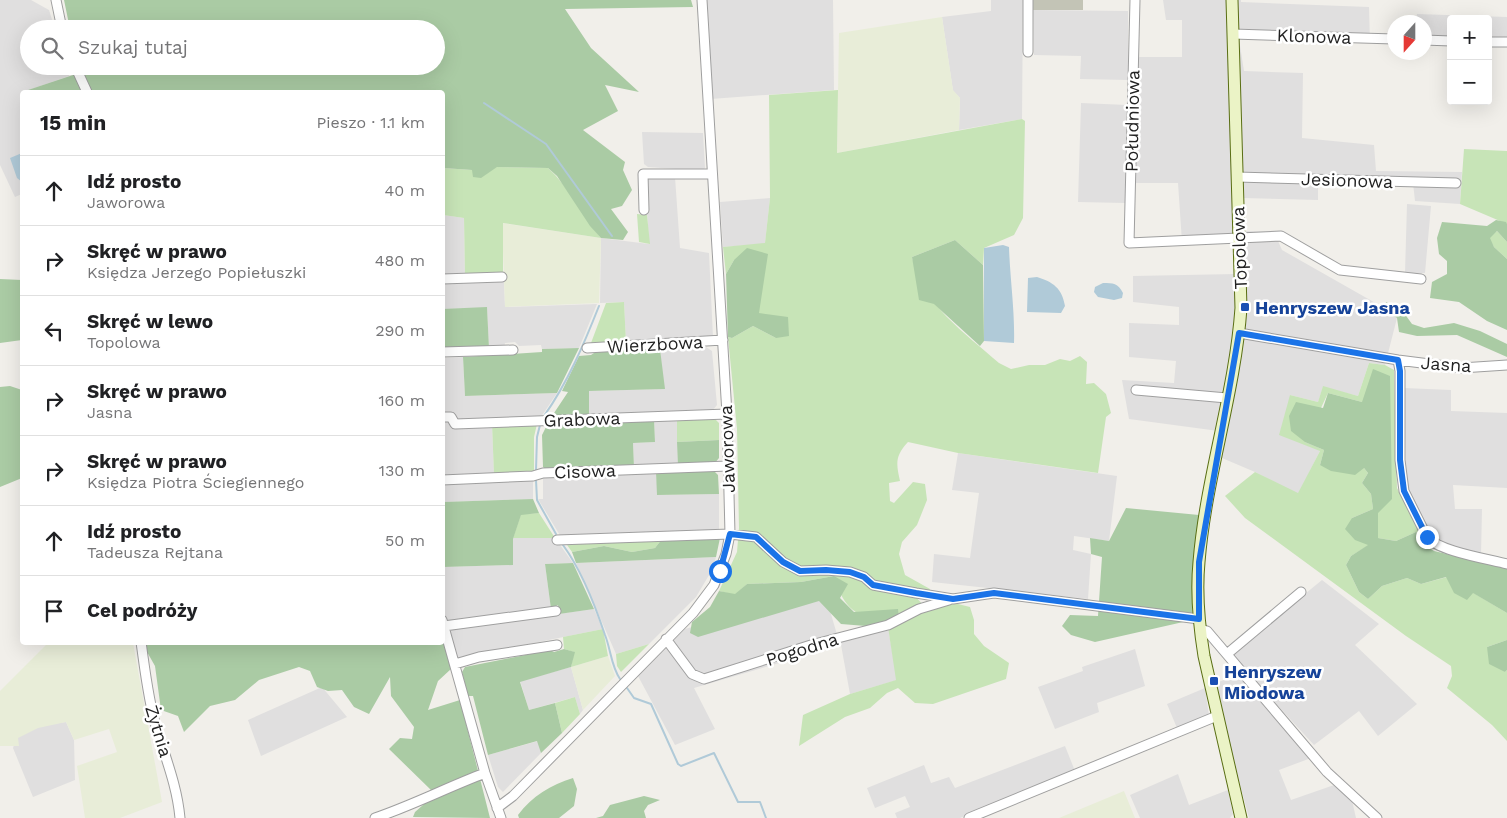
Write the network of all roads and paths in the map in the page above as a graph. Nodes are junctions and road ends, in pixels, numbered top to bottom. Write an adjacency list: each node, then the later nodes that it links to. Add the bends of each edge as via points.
1 (56, 0): 6 (street)
2 (702, 0): 16 (street, Jaworowa)
3 (1028, 0): 13 (street)
4 (1135, 0): 20 (street, Południowa, via 1129,242)
5 (1232, 0): 7 (street, Topolowa)
6 (60, 20)
7 (1233, 34): 8 (street, Klonowa); 17 (street, Topolowa)
8 (1387, 39)
9 (1432, 40): 10 (street)
10 (1447, 40)
11 (1492, 42): 12 (street)
12 (1507, 42)
13 (1028, 52)
14 (79, 75): 15 (street)
15 (86, 90)
16 (711, 174): 19 (street, via 643,174); 25 (street, Jaworowa)
17 (1237, 177): 18 (street, Jesionowa); 20 (street, Topolowa)
18 (1456, 183)
19 (644, 210)
20 (1238, 237): 23 (street, via 1281,236 1340,270); 24 (street, Topolowa)
21 (502, 277): 22 (street)
22 (445, 279)
23 (1421, 279)
24 (1239, 333): 29 (street, Jasna); 32 (street, Topolowa)
25 (723, 340): 26 (street, Wierzbowa); 33 (street, Jaworowa)
26 (586, 348)
27 (514, 350): 28 (street)
28 (445, 352)
29 (1398, 360): 30 (street, Jasna, via 1461,368); 39 (street, via 1400,460 1404,491 1431,542)
30 (1507, 365)
31 (1136, 390): 32 (street)
32 (1227, 398): 44 (street, Topolowa, via 1199,562)
33 (727, 414): 34 (street, Grabowa, via 455,424 451,416); 35 (street, Jaworowa)
34 (445, 417)
35 (728, 466): 36 (street, Cisowa); 37 (street, Jaworowa)
36 (445, 480)
37 (730, 534): 38 (street); 41 (street, via 756,537 783,562 800,571 850,572 864,577 873,585); 46 (street, Jaworowa, via 714,585 693,613)
38 (557, 540)
39 (1507, 564)
40 (1301, 592): 49 (street)
41 (953, 599): 44 (street, via 994,593); 46 (street, Pogodna, via 919,609 888,625 704,679 692,674)
42 (556, 611): 43 (street)
43 (445, 623)
44 (1199, 624): 49 (street); 51 (street, Topolowa)
45 (445, 630): 50 (street)
46 (666, 639): 53 (street, Jaworowa, via 513,796)
47 (141, 645): 54 (street, Żytnia, via 151,706 174,780)
48 (557, 645): 50 (street)
49 (1227, 654): 59 (street, via 1327,772)
50 (455, 664): 52 (street)
51 (1217, 716): 57 (street); 58 (street, Topolowa)
52 (485, 773): 53 (street); 55 (street)
53 (497, 808): 56 (street)
54 (180, 818)
55 (375, 818)
56 (501, 818)
57 (969, 818)
58 (1241, 818)
59 (1378, 818)

